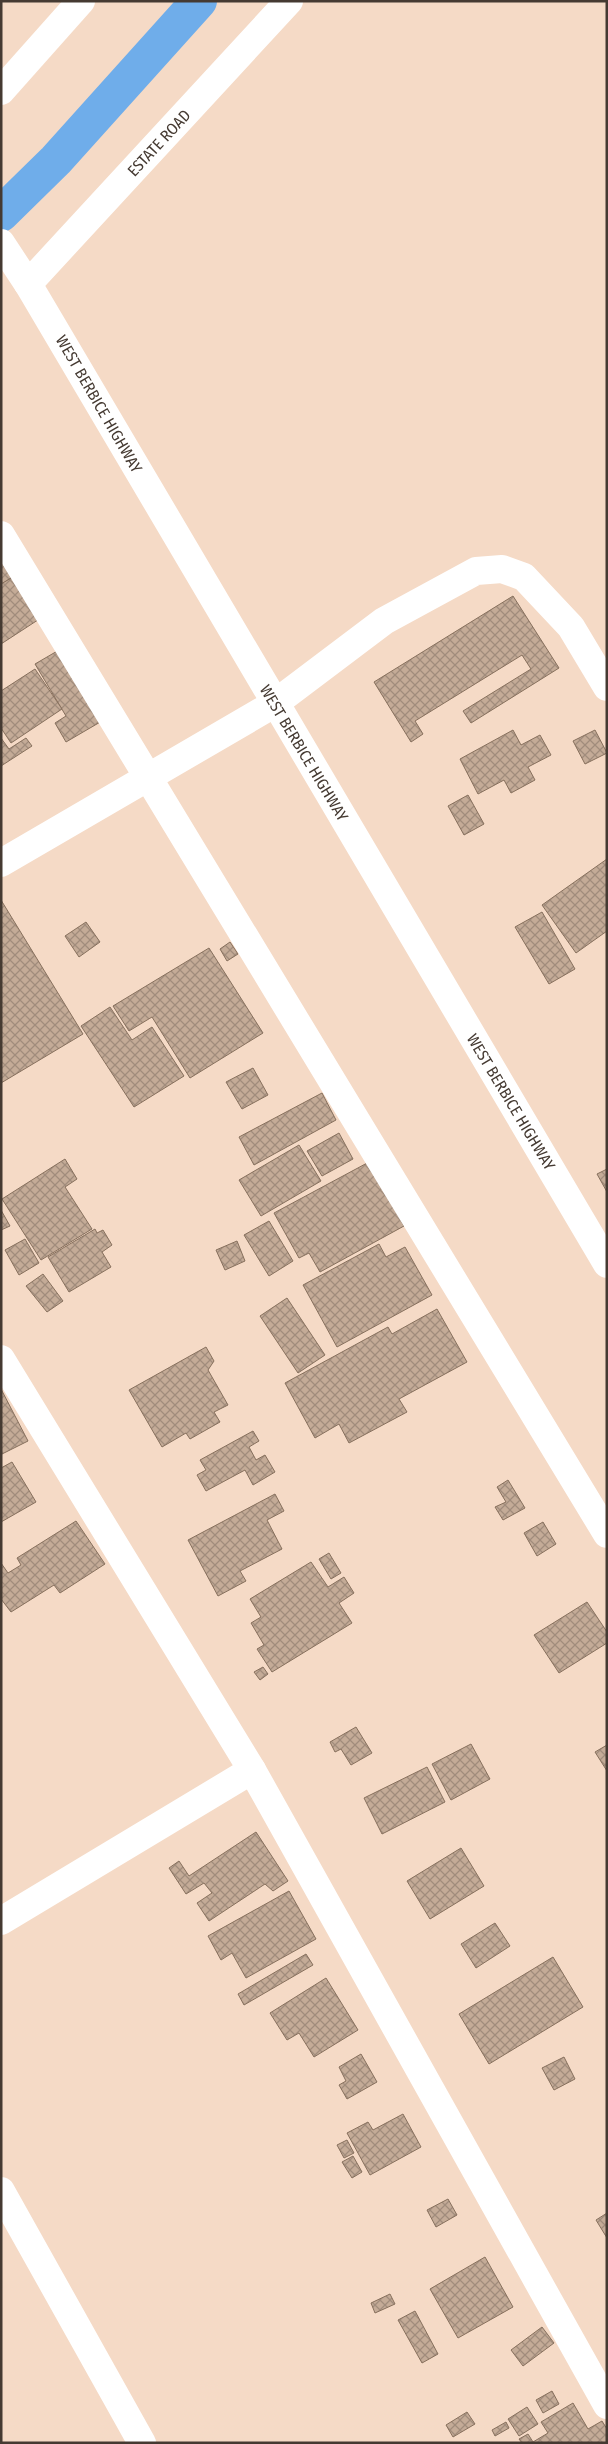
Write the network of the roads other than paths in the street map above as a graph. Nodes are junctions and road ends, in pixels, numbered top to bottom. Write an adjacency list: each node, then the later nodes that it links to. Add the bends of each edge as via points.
1 (81, 1): 3 (street)
2 (289, 1): 5 (street, ESTATE ROAD)
3 (1, 91)
4 (4, 247): 5 (street, WEST BERBICE HIGHWAY)
5 (28, 284): 8 (street, WEST BERBICE HIGHWAY)
6 (1, 535): 9 (street)
7 (607, 687): 8 (street, via 571,627 524,577 502,569 476,572 384,621)
8 (274, 704): 9 (street); 11 (street, WEST BERBICE HIGHWAY)
9 (149, 777): 10 (street); 13 (street)
10 (1, 863)
11 (607, 1264)
12 (1, 1359): 14 (street)
13 (607, 1534)
14 (252, 1770): 15 (street); 17 (street)
15 (1, 1921)
16 (1, 2192): 18 (street)
17 (607, 2405)
18 (142, 2443)

